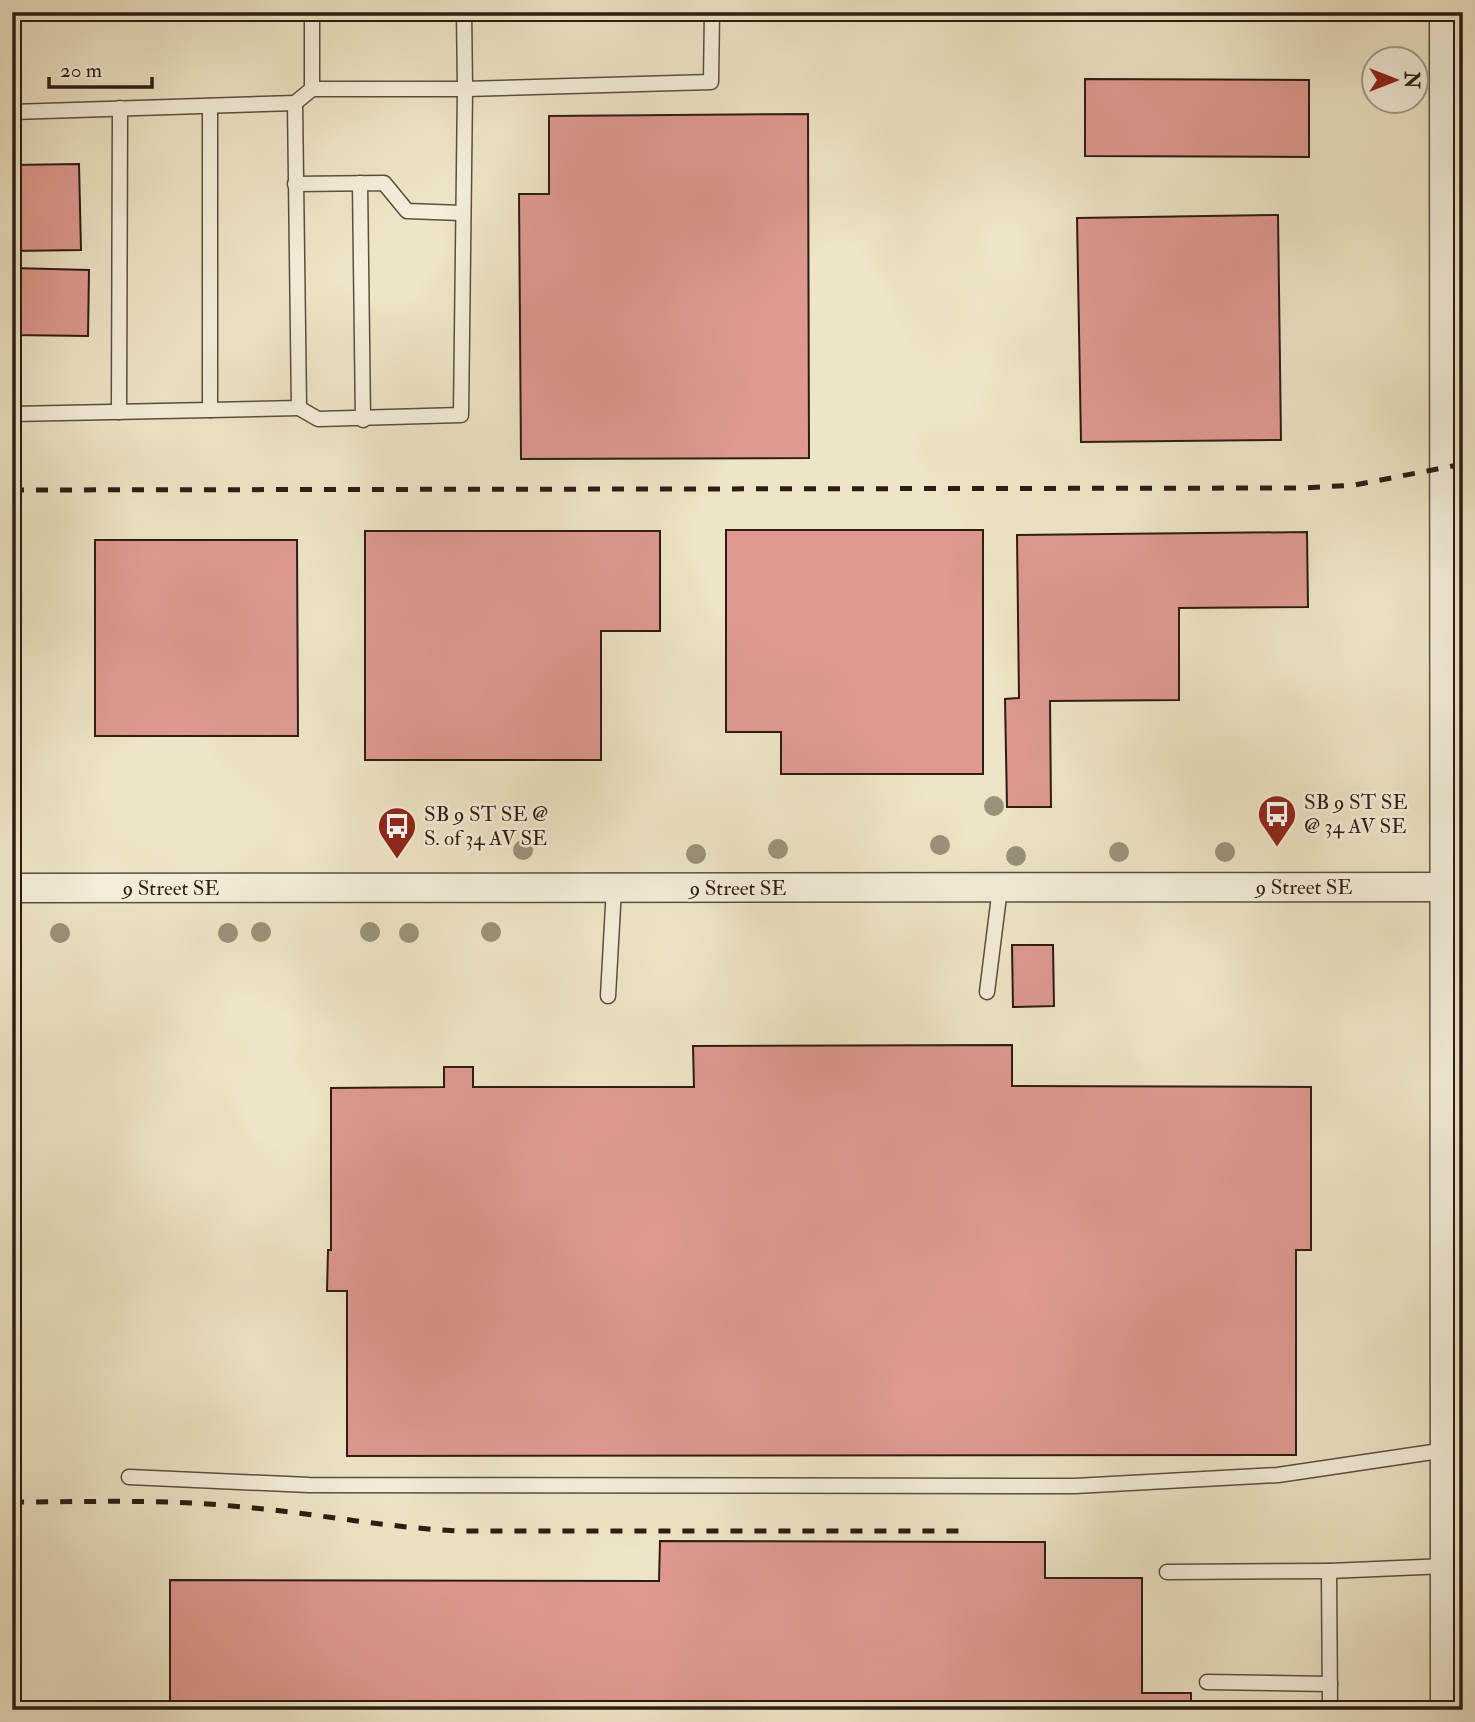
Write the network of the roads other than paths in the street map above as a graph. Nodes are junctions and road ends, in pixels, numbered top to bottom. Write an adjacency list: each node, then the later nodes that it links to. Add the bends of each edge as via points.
1 (312, 12): 5 (lane)
2 (464, 12): 6 (lane)
3 (712, 12): 6 (lane, via 711,82)
4 (1444, 12): 19 (street)
5 (312, 89): 6 (lane); 7 (lane)
6 (465, 89): 13 (lane)
7 (295, 103): 8 (lane); 11 (lane)
8 (210, 106): 9 (lane); 15 (lane)
9 (120, 108): 10 (lane); 16 (lane)
10 (12, 111)
11 (295, 184): 12 (lane); 14 (lane)
12 (360, 184): 13 (lane, via 384,183 407,211); 18 (lane)
13 (461, 213): 18 (lane, via 461,415)
14 (299, 408): 15 (lane); 18 (lane, via 318,419)
15 (210, 410): 16 (lane)
16 (119, 412): 17 (lane)
17 (12, 414)
18 (363, 419)
19 (1453, 887): 22 (street, 9 Street SE); 25 (street)
20 (12, 888): 21 (street, 9 Street SE)
21 (614, 888): 22 (street, 9 Street SE); 24 (lane)
22 (1000, 888): 23 (lane)
23 (987, 992)
24 (608, 996)
25 (1446, 1450): 26 (lane, via 1278,1475 1075,1486 309,1485); 27 (street)
26 (129, 1477)
27 (1446, 1566): 28 (lane); 33 (street)
28 (1329, 1571): 29 (lane); 31 (lane)
29 (1167, 1572)
30 (1207, 1682): 31 (lane)
31 (1329, 1684): 32 (lane)
32 (1329, 1710)
33 (1445, 1710)

